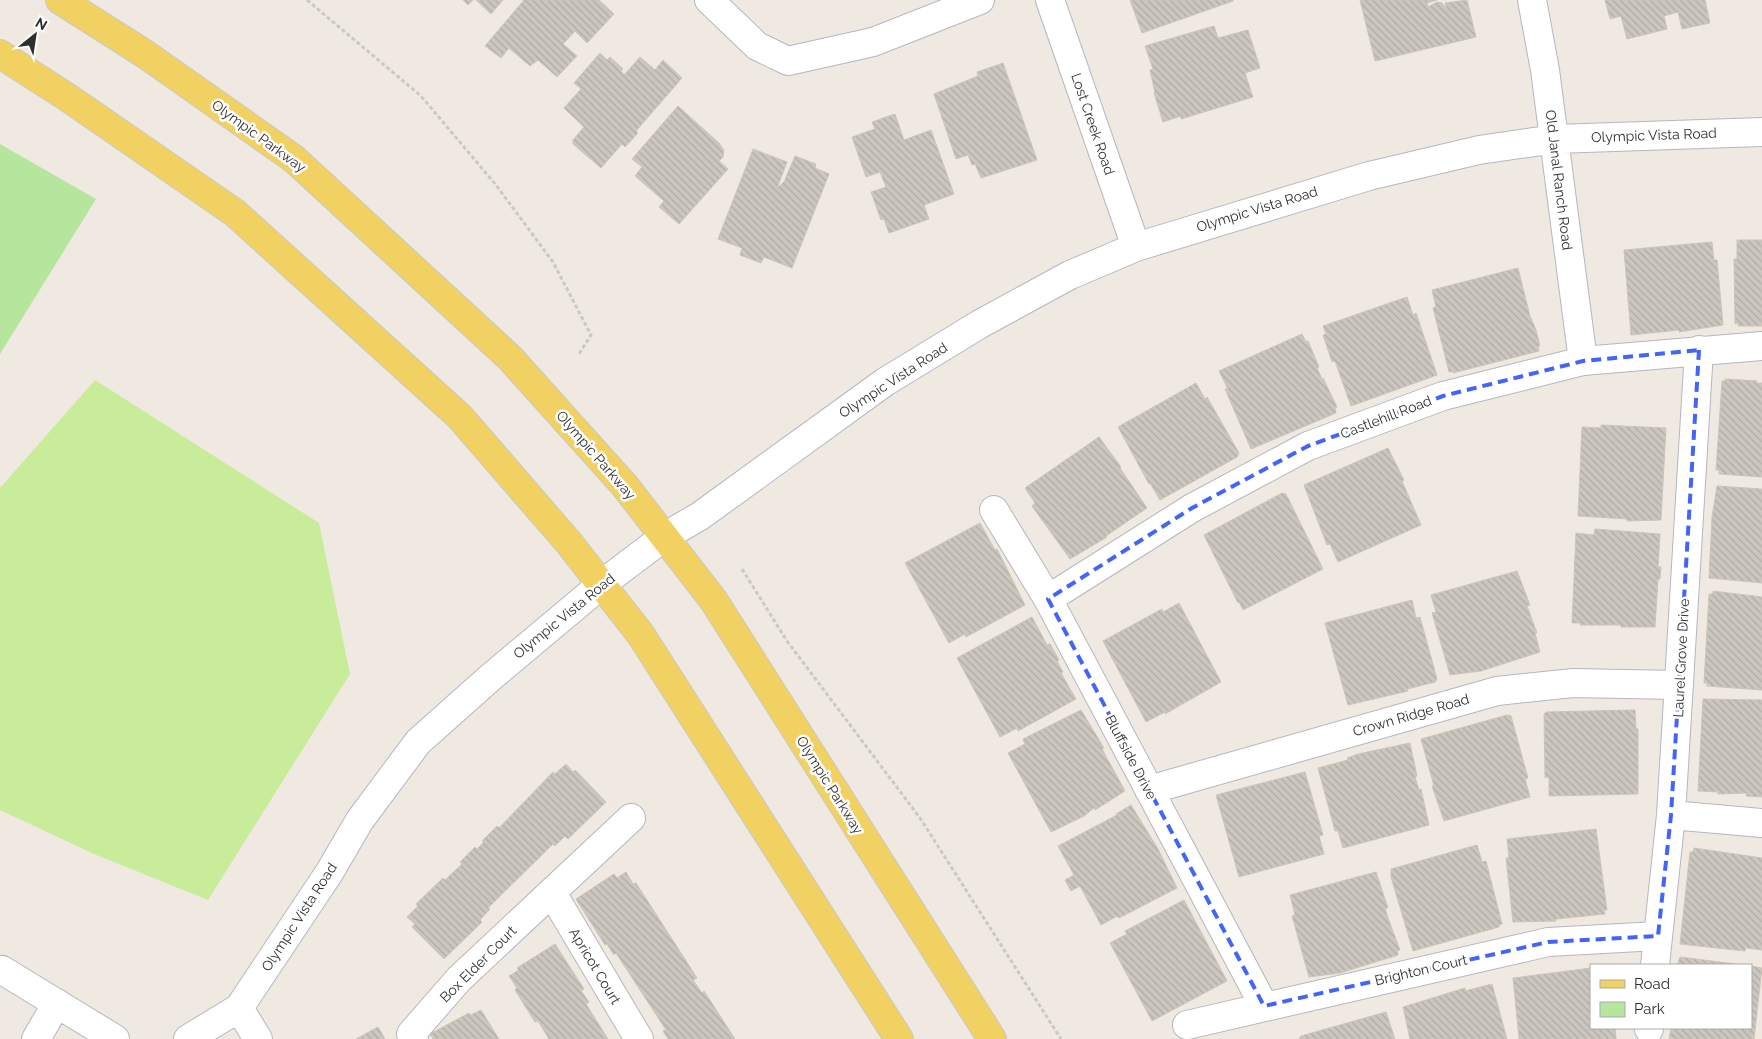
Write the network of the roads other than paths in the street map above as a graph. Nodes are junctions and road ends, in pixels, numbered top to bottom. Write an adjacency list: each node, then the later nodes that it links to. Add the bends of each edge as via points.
1 (60, 0): 14 (main road, Olympic Parkway, via 145,54 294,159 510,358 626,486)
2 (708, 0): 3 (street, via 756,46 788,61 873,42)
3 (980, 0)
4 (1050, 0): 9 (street, Lost Creek Road)
5 (1532, 0): 8 (street, Old Janal Ranch Road)
6 (0, 54): 15 (main road, via 235,213 460,417)
7 (1762, 132): 8 (street, Olympic Vista Road)
8 (1554, 140): 9 (street, Olympic Vista Road, via 1479,150 1369,176); 12 (street, Old Janal Ranch Road)
9 (1136, 247): 14 (street, Olympic Vista Road, via 1070,275 980,324 885,382 700,516)
10 (1762, 346): 11 (street, Castlehill Road)
11 (1699, 350): 12 (street, Castlehill Road); 17 (street, Laurel Grove Drive)
12 (1583, 361): 16 (street, Castlehill Road, via 1443,396 1308,446 1192,508)
13 (994, 510): 16 (street, Bluffside Drive)
14 (664, 537): 15 (street, Olympic Vista Road); 37 (main road, Olympic Parkway, via 714,602)
15 (602, 584): 28 (street, Olympic Vista Road, via 418,742 360,820); 36 (main road, via 641,635)
16 (1048, 598): 18 (street, Bluffside Drive)
17 (1679, 686): 18 (street, Crown Ridge Road, via 1573,684 1497,691); 19 (street, Laurel Grove Drive)
18 (1149, 790): 27 (street, Bluffside Drive)
19 (1671, 815): 21 (street); 23 (street, Laurel Grove Drive)
20 (632, 818): 22 (street)
21 (1762, 824)
22 (552, 893): 34 (street, Box Elder Court, via 459,979 411,1034); 35 (street, Apricot Court)
23 (1658, 936): 24 (street, Laurel Grove Drive); 27 (street, Brighton Court, via 1548,942)
24 (1655, 964)
25 (0, 971): 26 (street)
26 (57, 1003): 30 (street); 31 (street)
27 (1264, 1006): 29 (street, Brighton Court)
28 (240, 1008): 32 (street); 33 (street)
29 (1186, 1025)
30 (36, 1039)
31 (115, 1039)
32 (188, 1039)
33 (258, 1039)
34 (414, 1039)
35 (639, 1039)
36 (899, 1039)
37 (992, 1039)

